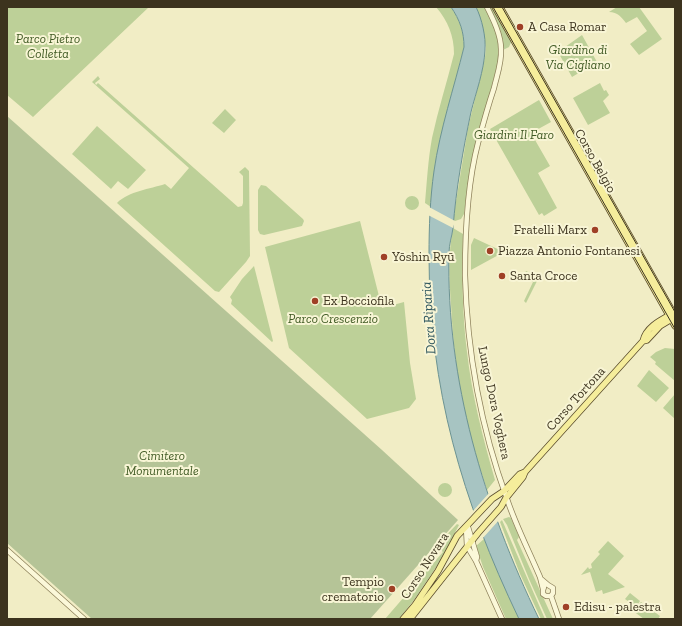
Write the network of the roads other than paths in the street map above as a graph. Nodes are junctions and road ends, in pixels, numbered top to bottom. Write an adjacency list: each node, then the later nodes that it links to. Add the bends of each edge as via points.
1 (487, 7): 7 (street, Lungo Dora Voghera, via 495,23 502,49 472,173 466,229 466,296 476,382)
2 (495, 7): 4 (main road, Corso Belgio)
3 (500, 7): 4 (main road, Corso Belgio)
4 (673, 315): 5 (main road, Corso Belgio); 6 (main road, Corso Tortona, via 654,325 643,341)
5 (675, 326)
6 (525, 472): 7 (main road, Corso Tortona); 8 (main road, Corso Tortona)
7 (504, 491): 8 (street, Lungo Dora Voghera); 9 (main road, Corso Tortona, via 492,499)
8 (506, 498): 10 (main road, Corso Tortona); 12 (street, Lungo Dora Voghera)
9 (467, 527): 10 (street); 17 (main road, Corso Novara, via 457,536 428,587)
10 (469, 543): 18 (main road, Corso Novara); 19 (street)
11 (7, 550): 16 (street)
12 (540, 577): 13 (street); 14 (street)
13 (548, 585): 14 (street); 15 (street, via 553,589)
14 (543, 589): 15 (street, via 545,595)
15 (551, 596): 20 (street)
16 (84, 619)
17 (403, 619)
18 (410, 619)
19 (502, 619)
20 (559, 619)

